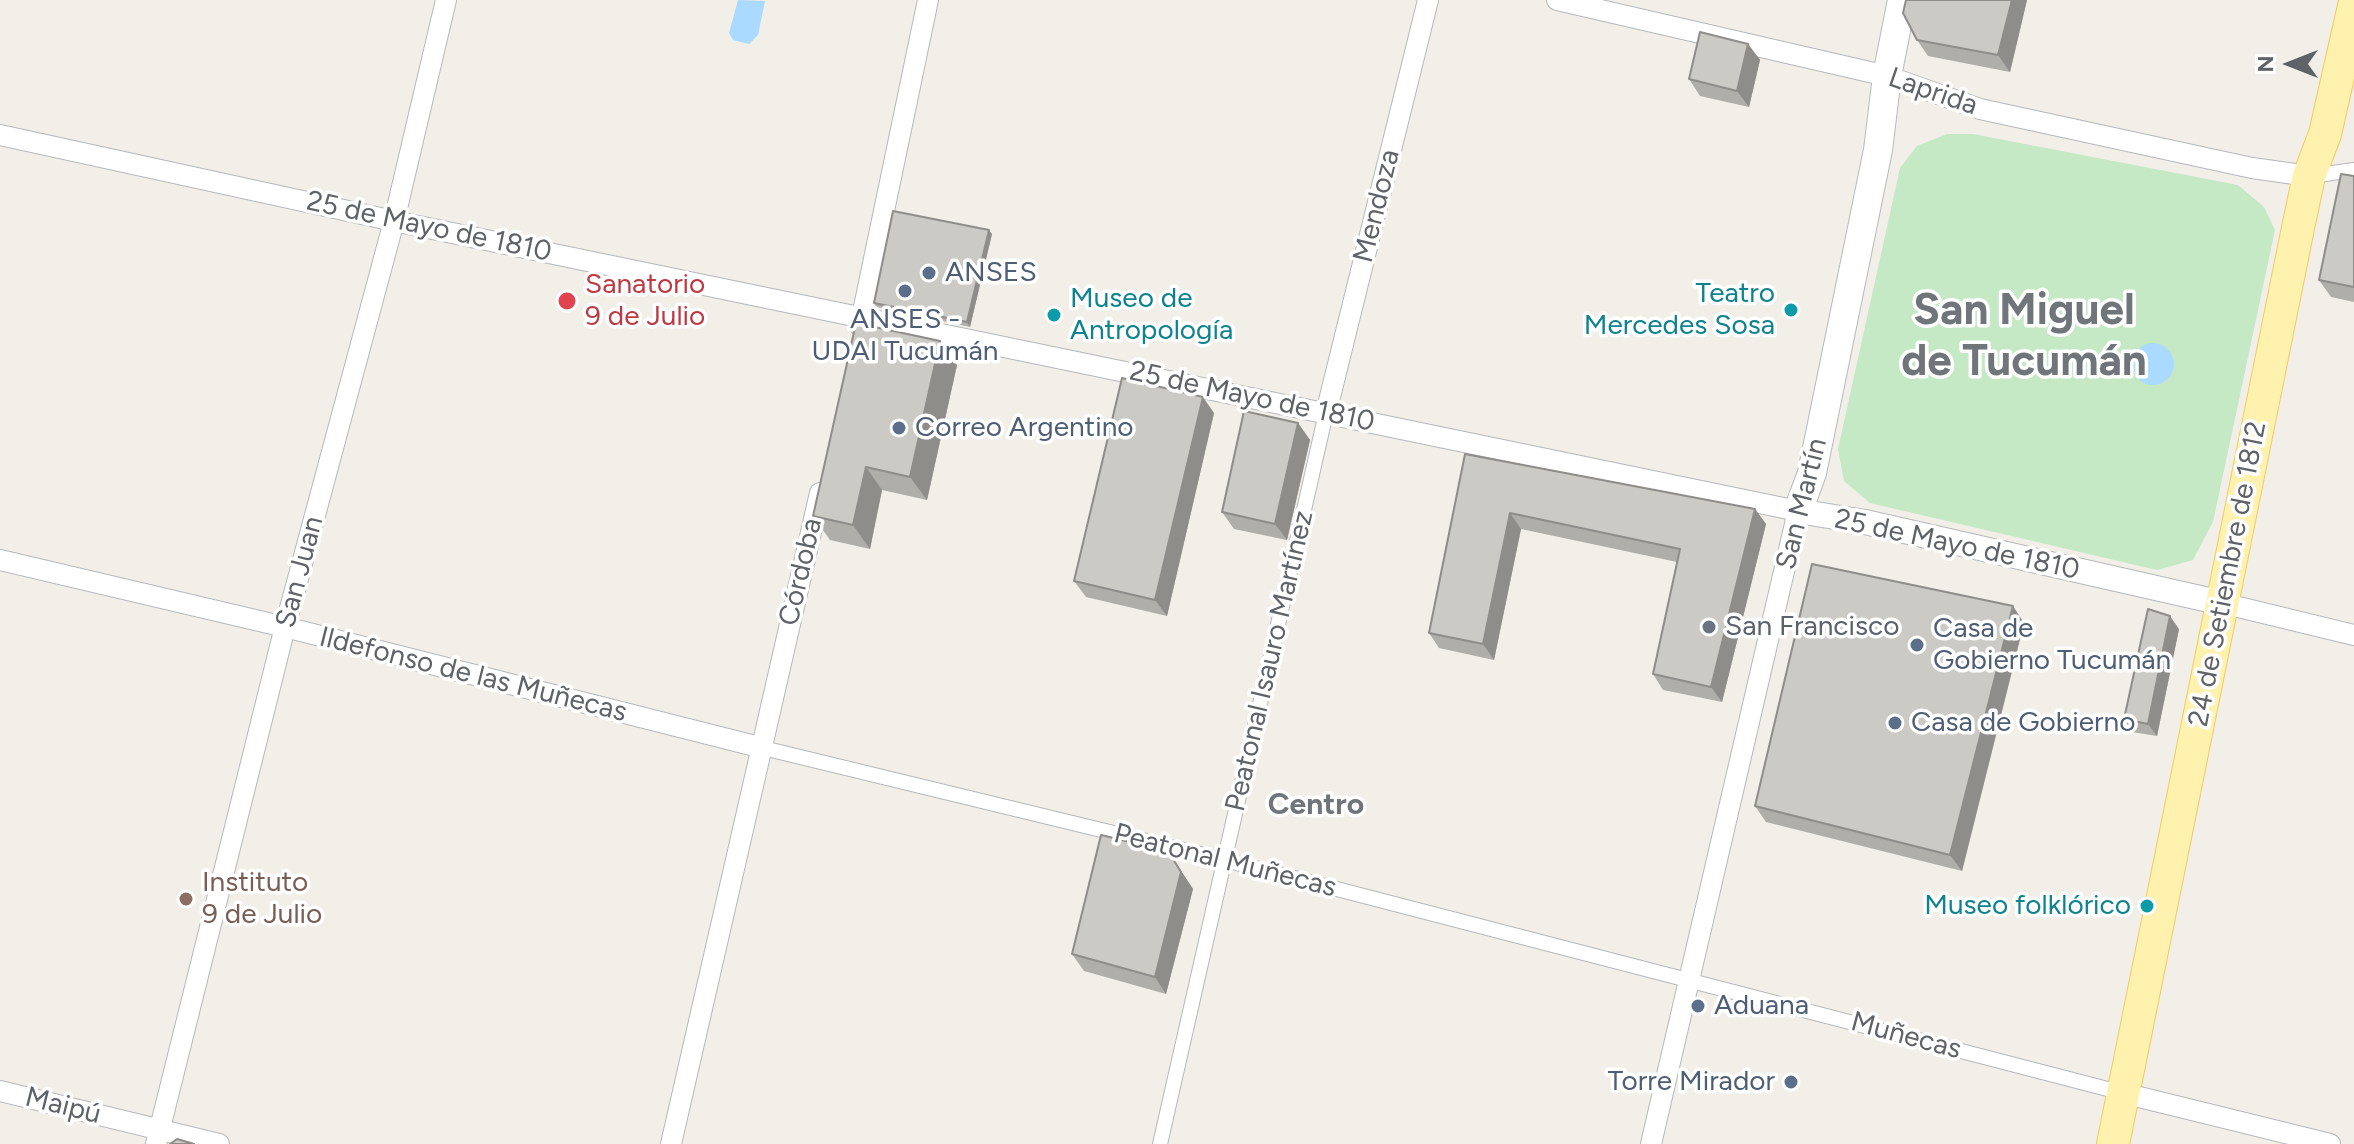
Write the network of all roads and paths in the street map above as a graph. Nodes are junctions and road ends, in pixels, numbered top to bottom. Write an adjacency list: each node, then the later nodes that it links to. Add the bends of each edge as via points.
1 (446, 0): 11 (street, San Juan)
2 (928, 0): 12 (street)
3 (1428, 0): 14 (street, Mendoza)
4 (1557, 0): 7 (street, Laprida)
5 (1902, 0): 7 (main road, San Martín)
6 (2354, 6): 10 (main road, 24 de Setiembre de 1812, via 2325,134)
7 (1887, 76): 10 (street, Laprida, via 1980,109); 16 (main road, San Martín, via 1878,150 1812,473)
8 (0, 135): 11 (street, 25 de Mayo de 1810)
9 (2354, 170): 10 (street)
10 (2309, 176): 18 (main road, 24 de Setiembre de 1812)
11 (394, 221): 12 (street, 25 de Mayo de 1810); 19 (street, San Juan)
12 (862, 315): 13 (street); 14 (street, 25 de Mayo de 1810)
13 (855, 346)
14 (1326, 413): 16 (street, 25 de Mayo de 1810); 22 (street, Peatonal Isauro Martínez)
15 (825, 469): 21 (street, Córdoba)
16 (1798, 511): 18 (street, 25 de Mayo de 1810); 23 (street, San Martín)
17 (0, 560): 19 (street, Ildefonso de las Muñecas)
18 (2222, 603): 20 (street); 25 (main road, 24 de Setiembre de 1812)
19 (285, 627): 21 (street, Ildefonso de las Muñecas); 26 (street, San Juan)
20 (2354, 635)
21 (759, 747): 22 (street, Peatonal Muñecas); 28 (street, Córdoba)
22 (1225, 860): 23 (street, Peatonal Muñecas); 29 (street, Peatonal Isauro Martínez)
23 (1690, 980): 25 (street, Muñecas); 30 (street, San Martín)
24 (0, 1091): 26 (street, Maipú)
25 (2123, 1093): 31 (main road, 24 de Setiembre de 1812); 32 (street)
26 (158, 1137): 27 (street, Maipú)
27 (219, 1144)
28 (671, 1144)
29 (1160, 1144)
30 (1651, 1144)
31 (2113, 1144)
32 (2330, 1144)

